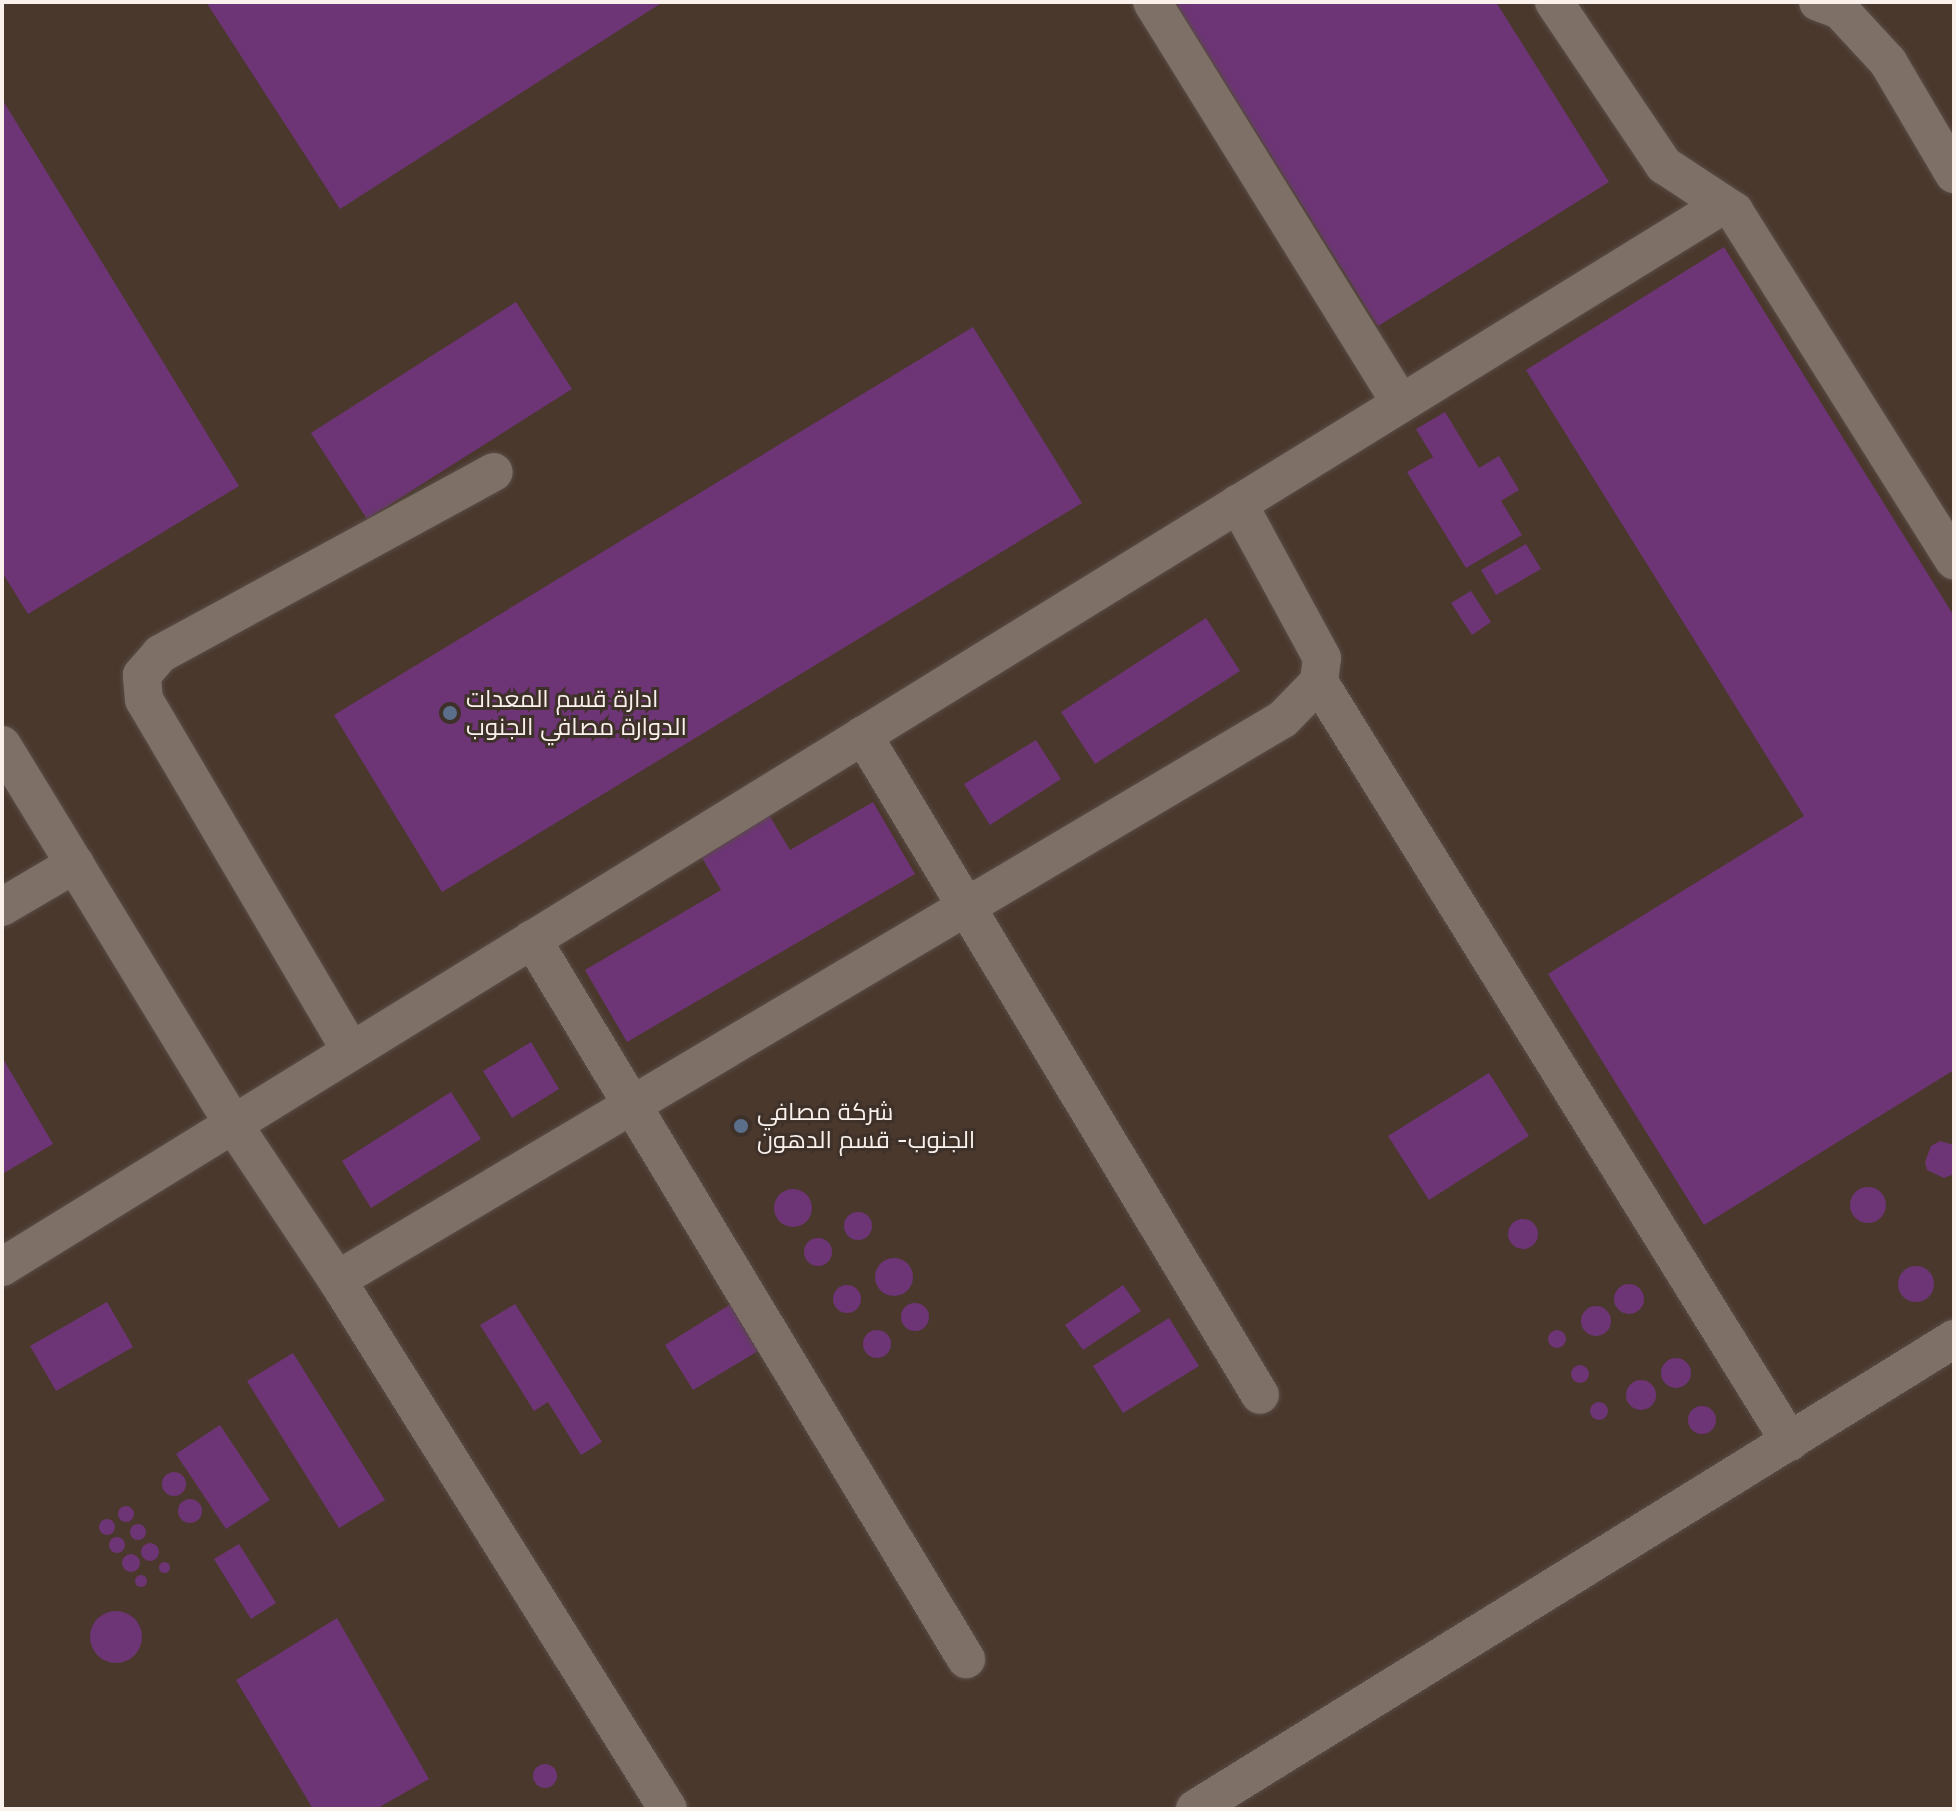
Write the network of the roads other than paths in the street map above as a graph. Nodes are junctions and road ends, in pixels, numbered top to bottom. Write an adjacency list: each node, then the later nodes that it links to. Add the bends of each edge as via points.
1 (1152, 2): 6 (lane)
2 (1554, 2): 5 (lane, via 1664,165)
3 (1818, 2): 4 (lane, via 1840,10 1888,62)
4 (1954, 174)
5 (1723, 205): 6 (lane); 9 (lane, via 1734,211)
6 (1400, 402): 8 (lane)
7 (494, 472): 17 (lane, via 160,654 142,675 144,700)
8 (1238, 503): 10 (lane, via 1322,658); 11 (lane)
9 (1954, 561)
10 (1319, 682): 15 (lane, via 1283,719); 24 (lane)
11 (863, 735): 15 (lane); 16 (lane)
12 (2, 745): 13 (lane)
13 (75, 864): 14 (lane); 19 (lane)
14 (2, 907)
15 (965, 907): 18 (lane); 23 (lane)
16 (532, 939): 17 (lane); 18 (lane)
17 (351, 1051): 19 (lane)
18 (635, 1106): 21 (lane); 25 (lane)
19 (233, 1124): 20 (lane); 21 (lane)
20 (2, 1267)
21 (337, 1280): 26 (lane)
22 (1954, 1339): 24 (lane)
23 (1260, 1395)
24 (1790, 1442): 27 (lane)
25 (966, 1659)
26 (668, 1809)
27 (1195, 1809)

